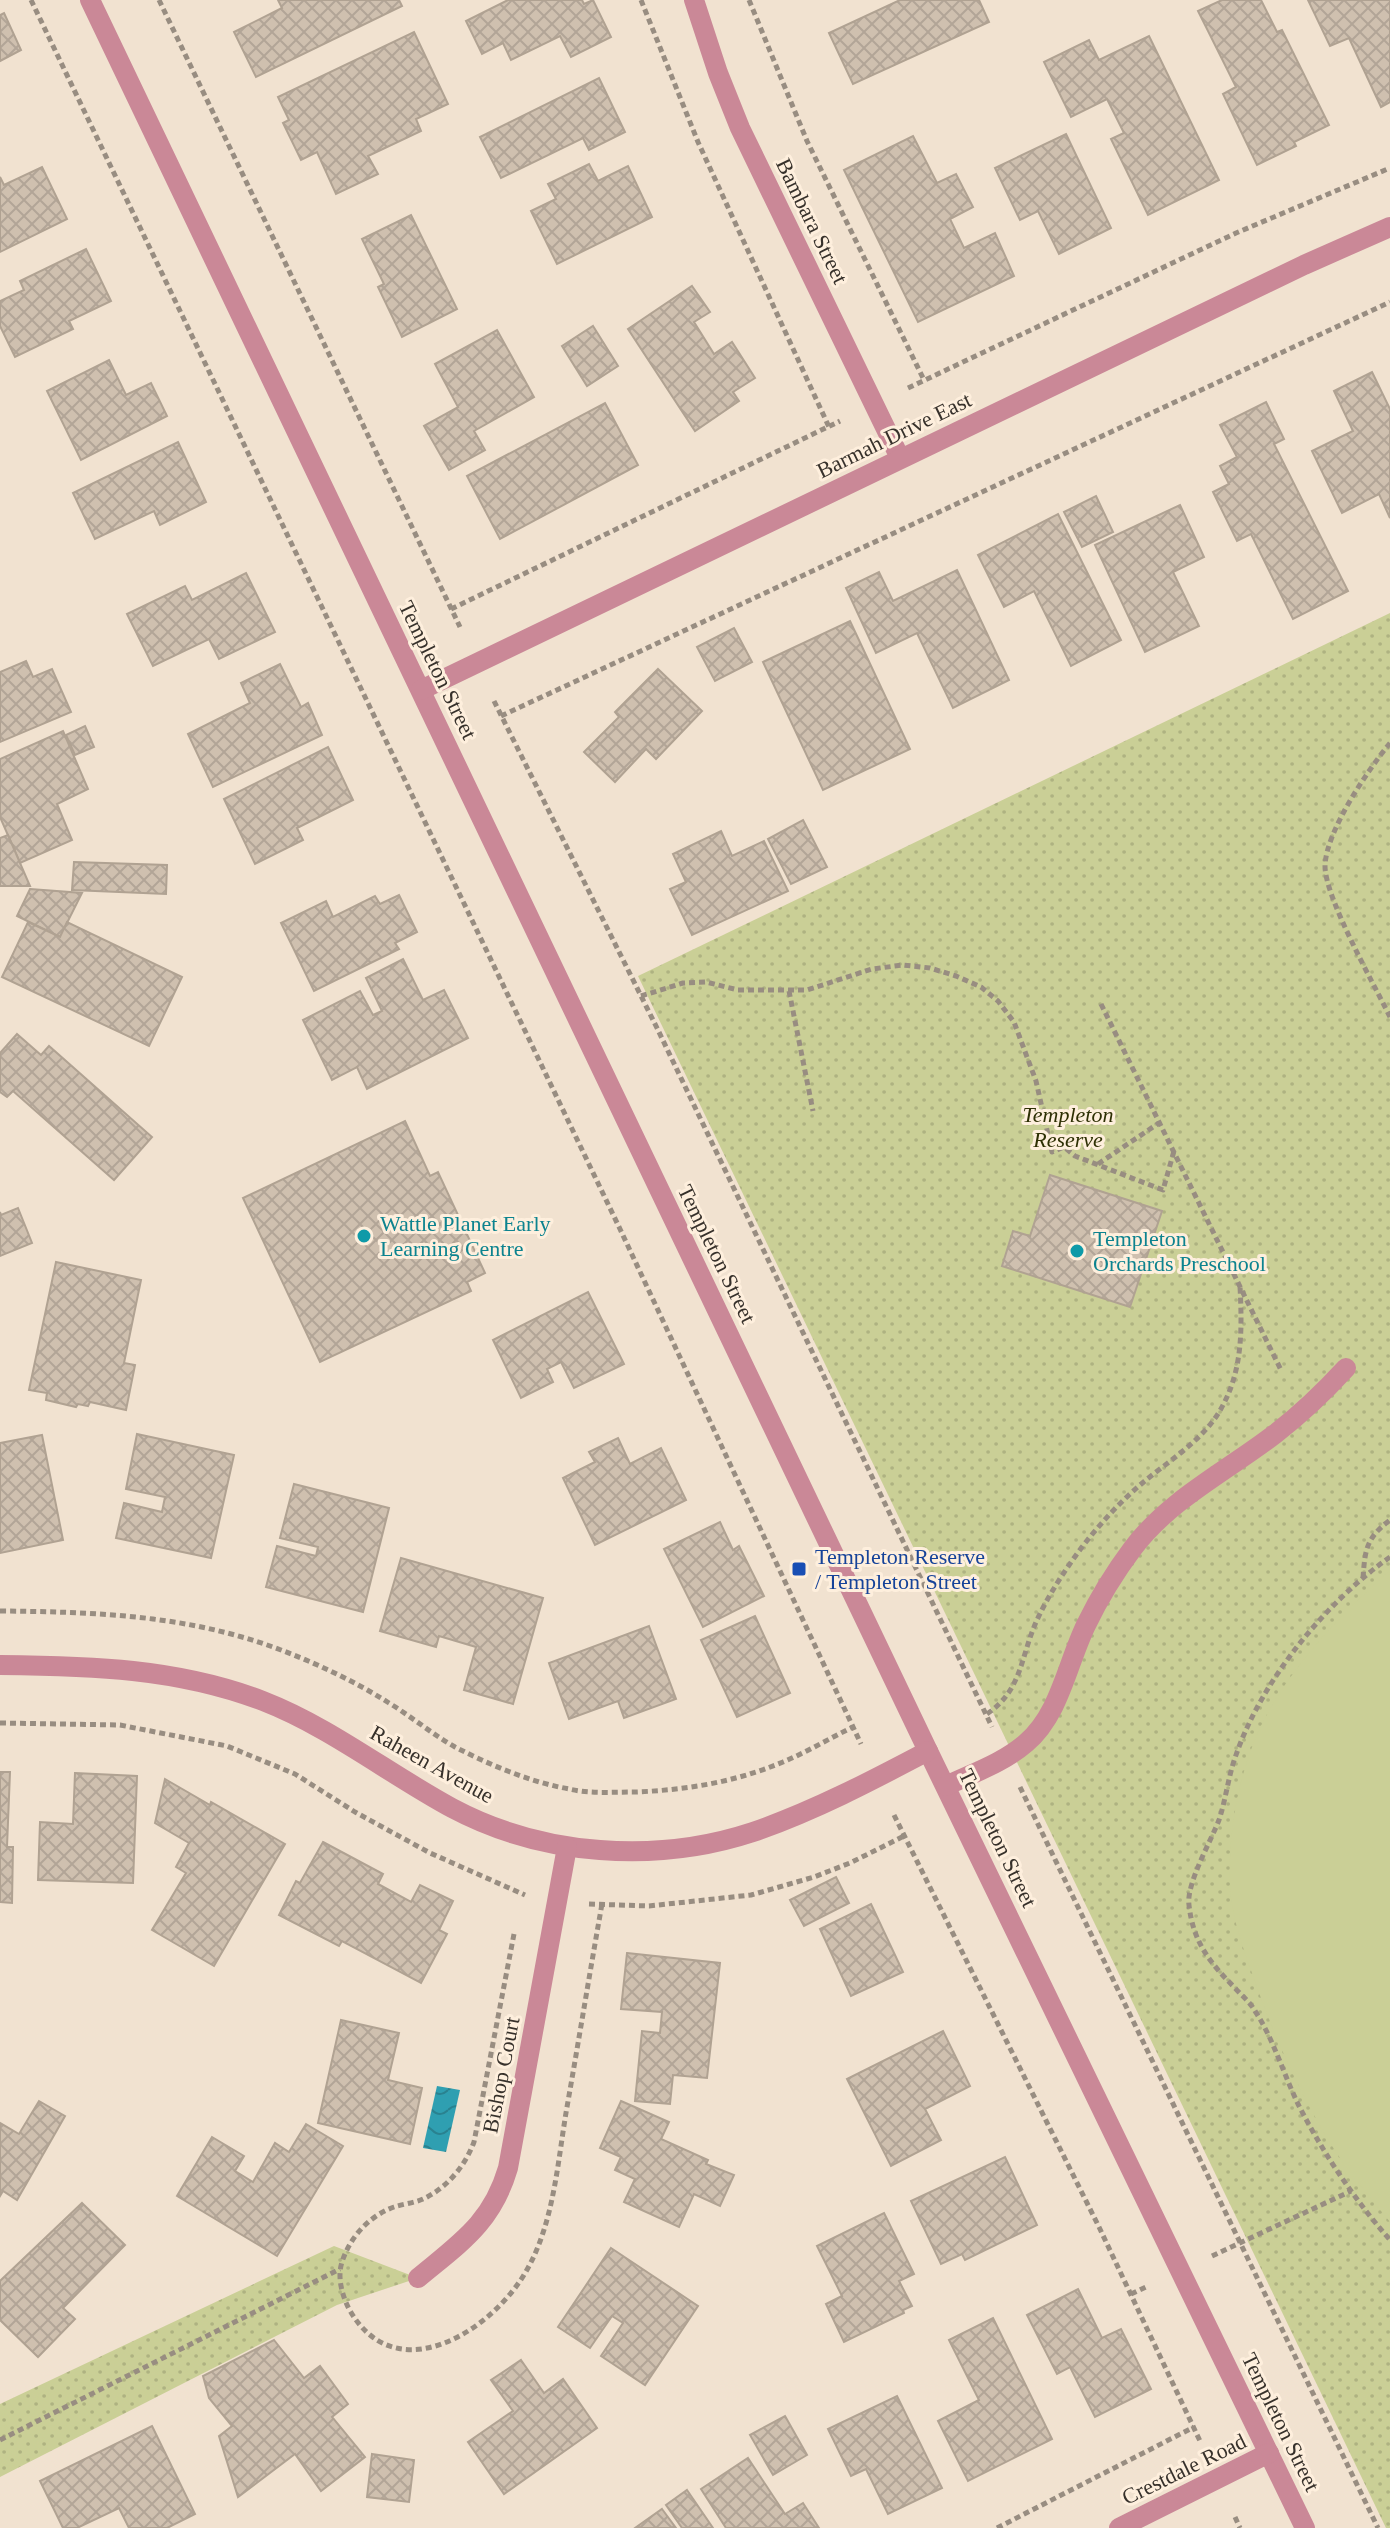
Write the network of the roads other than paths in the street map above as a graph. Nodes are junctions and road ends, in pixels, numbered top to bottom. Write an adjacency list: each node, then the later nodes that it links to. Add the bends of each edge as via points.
1 (90, 0): 5 (street, Templeton Street)
2 (694, 0): 4 (street, Bambara Street, via 740,128)
3 (1390, 227): 4 (street, Barmah Drive East)
4 (900, 458): 5 (street, Barmah Drive East)
5 (421, 690): 8 (street, Templeton Street)
6 (1346, 1368): 9 (street, via 1276,1434 1157,1521 1109,1583 1086,1624 1044,1724 1006,1758)
7 (0, 1665): 10 (street, Raheen Avenue, via 108,1667 240,1693 312,1724 456,1810)
8 (928, 1751): 9 (street, Templeton Street); 10 (street, Raheen Avenue, via 832,1800 750,1833 666,1849)
9 (946, 1786): 12 (street, Templeton Street)
10 (567, 1847): 11 (street, Bishop Court, via 501,2190 487,2216)
11 (418, 2278)
12 (1269, 2453): 13 (street, Crestdale Road); 14 (street, Templeton Street)
13 (1119, 2528)
14 (1305, 2528)

